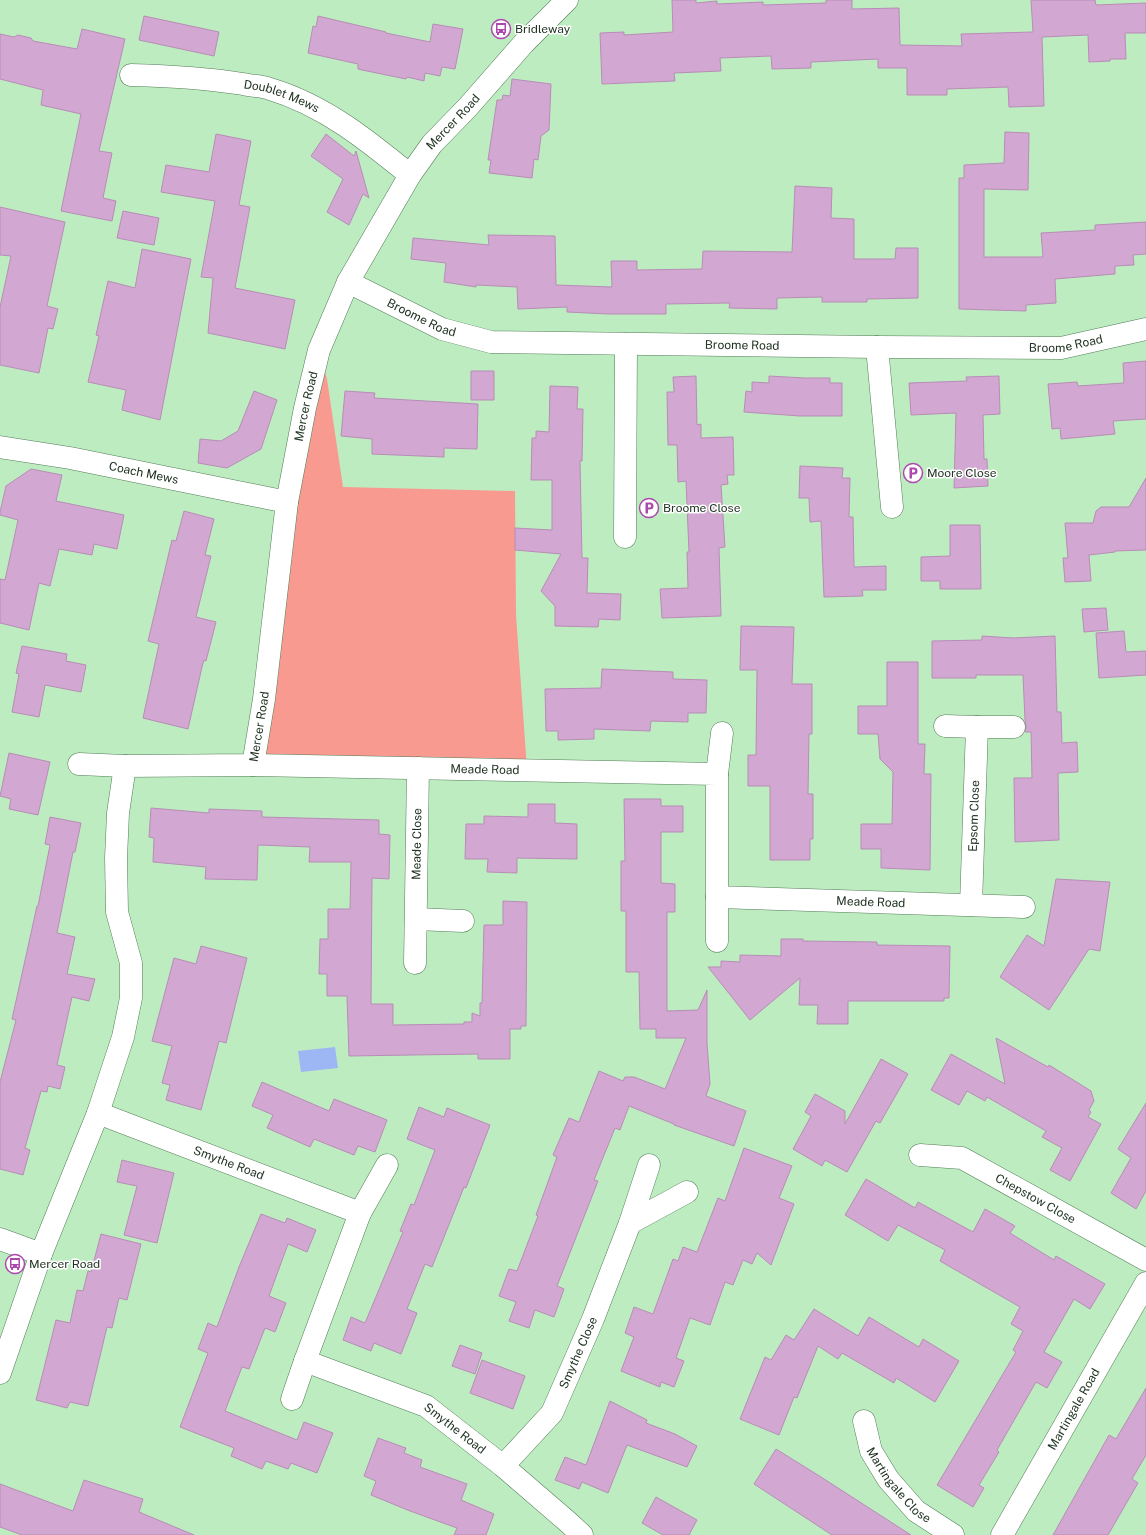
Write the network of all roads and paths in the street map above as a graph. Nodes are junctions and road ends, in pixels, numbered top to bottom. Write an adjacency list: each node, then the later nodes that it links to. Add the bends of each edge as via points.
1 (567, 0): 3 (street, Mercer Road, via 432,144)
2 (131, 75): 3 (street, Doublet Mews, via 186,76 270,89 300,100 343,123)
3 (410, 175): 4 (street, Mercer Road)
4 (348, 282): 6 (street, Broome Road, via 442,329 491,342); 9 (street, Mercer Road, via 319,350)
5 (1146, 329): 7 (street, Broome Road, via 1061,348)
6 (626, 344): 7 (street, Broome Road); 11 (street)
7 (877, 347): 10 (street)
8 (0, 447): 9 (street, Coach Mews, via 70,458)
9 (287, 502): 17 (street, Mercer Road, via 264,699)
10 (892, 508)
11 (625, 537)
12 (945, 726): 13 (street)
13 (977, 727): 14 (street); 22 (street, Epsom Close)
14 (1014, 727)
15 (722, 733): 20 (street)
16 (79, 764): 18 (street, Mercer Road)
17 (253, 765): 18 (street, Mercer Road); 19 (street, Meade Road)
18 (125, 766): 28 (street, via 118,813 117,912 131,963 131,998 123,1037)
19 (418, 768): 20 (street, Meade Road); 24 (street, Meade Close)
20 (717, 774): 21 (street)
21 (717, 897): 22 (street, Meade Road); 26 (street)
22 (970, 905): 23 (street, Meade Road)
23 (1024, 907)
24 (416, 919): 25 (street); 27 (street, Meade Close)
25 (463, 921)
26 (717, 941)
27 (415, 963)
28 (98, 1113): 33 (street, Smythe Road); 36 (street)
29 (920, 1155): 37 (street, Chepstow Close, via 962,1158)
30 (387, 1165): 33 (street)
31 (649, 1166): 34 (street, Smythe Close)
32 (687, 1192): 34 (street)
33 (360, 1213): 39 (street)
34 (630, 1224): 43 (street, Smythe Close, via 593,1319 552,1413)
35 (0, 1239): 36 (street)
36 (41, 1254): 40 (street)
37 (1146, 1260)
38 (1146, 1282): 46 (street, Martingale Road)
39 (305, 1361): 41 (street); 43 (street, Smythe Road, via 426,1406)
40 (0, 1373)
41 (292, 1399)
42 (864, 1421): 45 (street, Martingale Close, via 872,1451 888,1479 916,1511)
43 (503, 1466): 44 (street, Smythe Road)
44 (582, 1535)
45 (953, 1535)
46 (1002, 1535)

